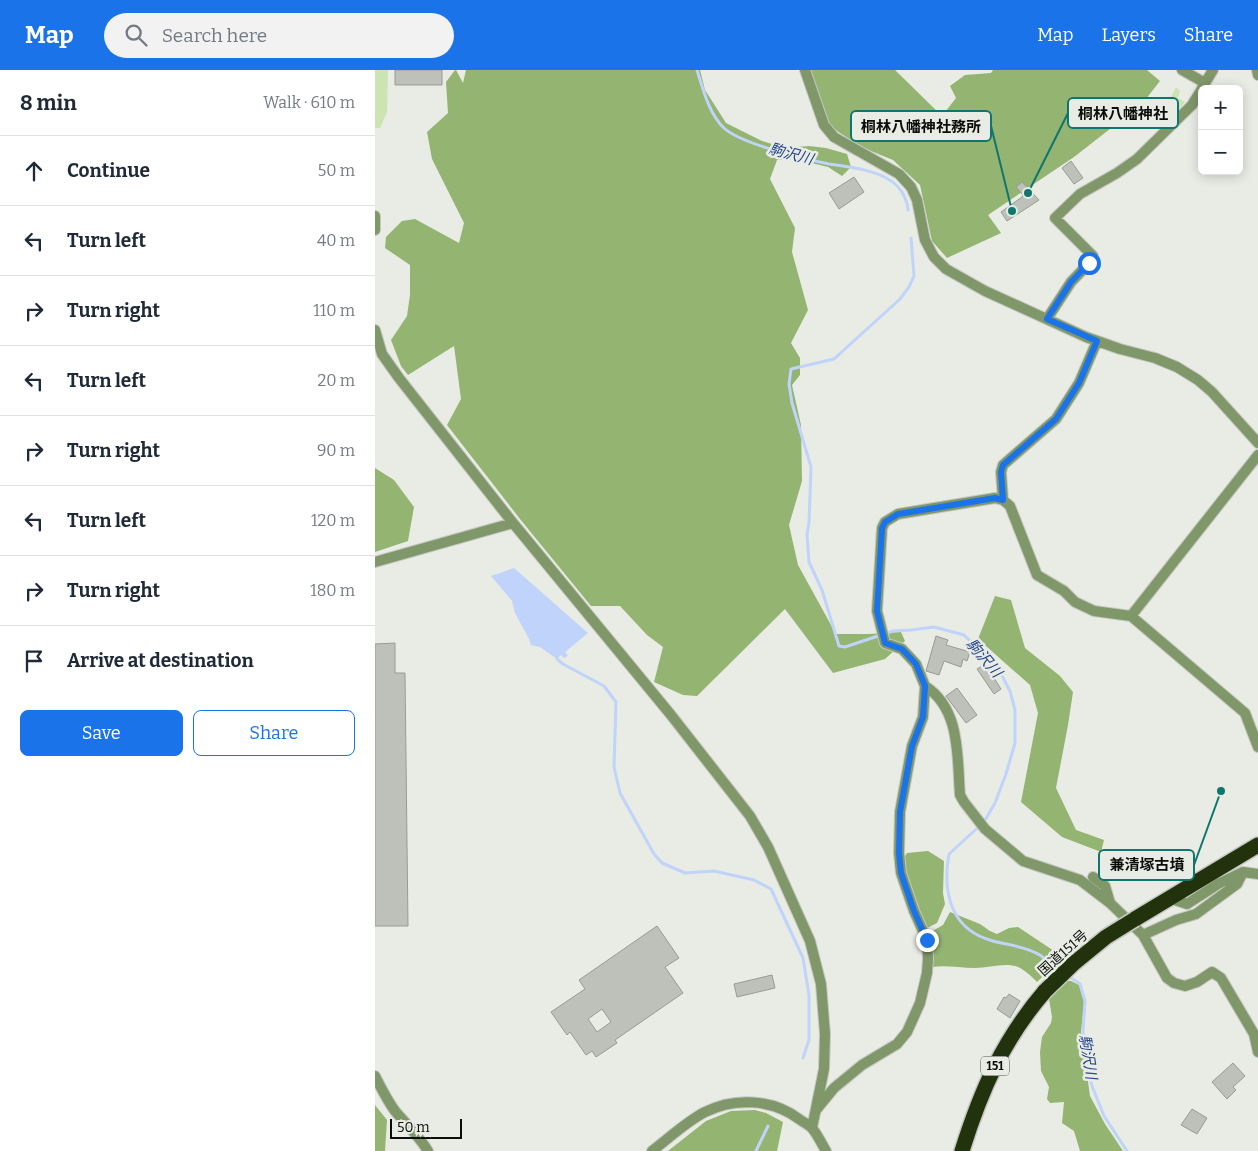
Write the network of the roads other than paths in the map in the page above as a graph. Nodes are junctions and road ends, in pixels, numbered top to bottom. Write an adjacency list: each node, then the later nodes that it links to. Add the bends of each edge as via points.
1 (805, 70): 11 (street, via 824,125 834,137 899,174 911,187 925,240 946,269)
2 (1182, 70): 6 (street)
3 (1213, 70): 7 (street)
4 (1257, 70): 5 (street)
5 (1258, 76)
6 (1201, 85)
7 (1204, 85)
8 (1198, 94): 11 (street, via 1137,159 1080,194 1055,218 1093,259 1071,282)
9 (375, 216): 10 (street)
10 (375, 230)
11 (1047, 319): 13 (street)
12 (375, 330): 17 (street, via 382,354)
13 (1097, 341): 14 (street, via 1171,364 1198,380); 16 (street, via 1079,383 1056,419 1003,465)
14 (1258, 443)
15 (1258, 455): 19 (street)
16 (1003, 500): 19 (street, via 1010,506 1037,575 1064,591 1075,602 1094,611); 20 (street, via 995,498 898,514 885,522 882,528 877,611 884,641 902,649 916,664)
17 (513, 523): 18 (street); 31 (street, via 671,715 750,816 769,847 810,940 821,984 824,1069)
18 (375, 562)
19 (1131, 616): 21 (street, via 1245,714)
20 (925, 686): 27 (street, via 937,693 948,712 956,736 961,795 982,825 1023,861 1080,880); 31 (street, via 923,717 912,746 899,822 901,873 927,940 929,958 920,1003 907,1032 897,1044 862,1065 834,1088)
21 (1258, 747)
22 (1258, 845): 26 (highway, 国道151号 / 151)
23 (1243, 872): 24 (street); 26 (street, via 1187,904); 28 (street, via 1237,884 1196,914)
24 (1258, 874)
25 (1093, 877): 27 (street, via 1105,886)
26 (1169, 898): 36 (highway, 国道151号 / 151, bridge, via 1106,936 1029,1009 1005,1045 982,1092)
27 (1110, 903): 28 (street)
28 (1143, 935): 29 (street, via 1167,978 1174,983 1185,986 1212,972 1221,978 1254,1034)
29 (1258, 1052)
30 (375, 1076): 33 (street, via 395,1111)
31 (816, 1110): 32 (street)
32 (812, 1128): 34 (street, via 774,1106 759,1102 729,1103 703,1113); 35 (street)
33 (428, 1151)
34 (652, 1151)
35 (826, 1151)
36 (961, 1151)

